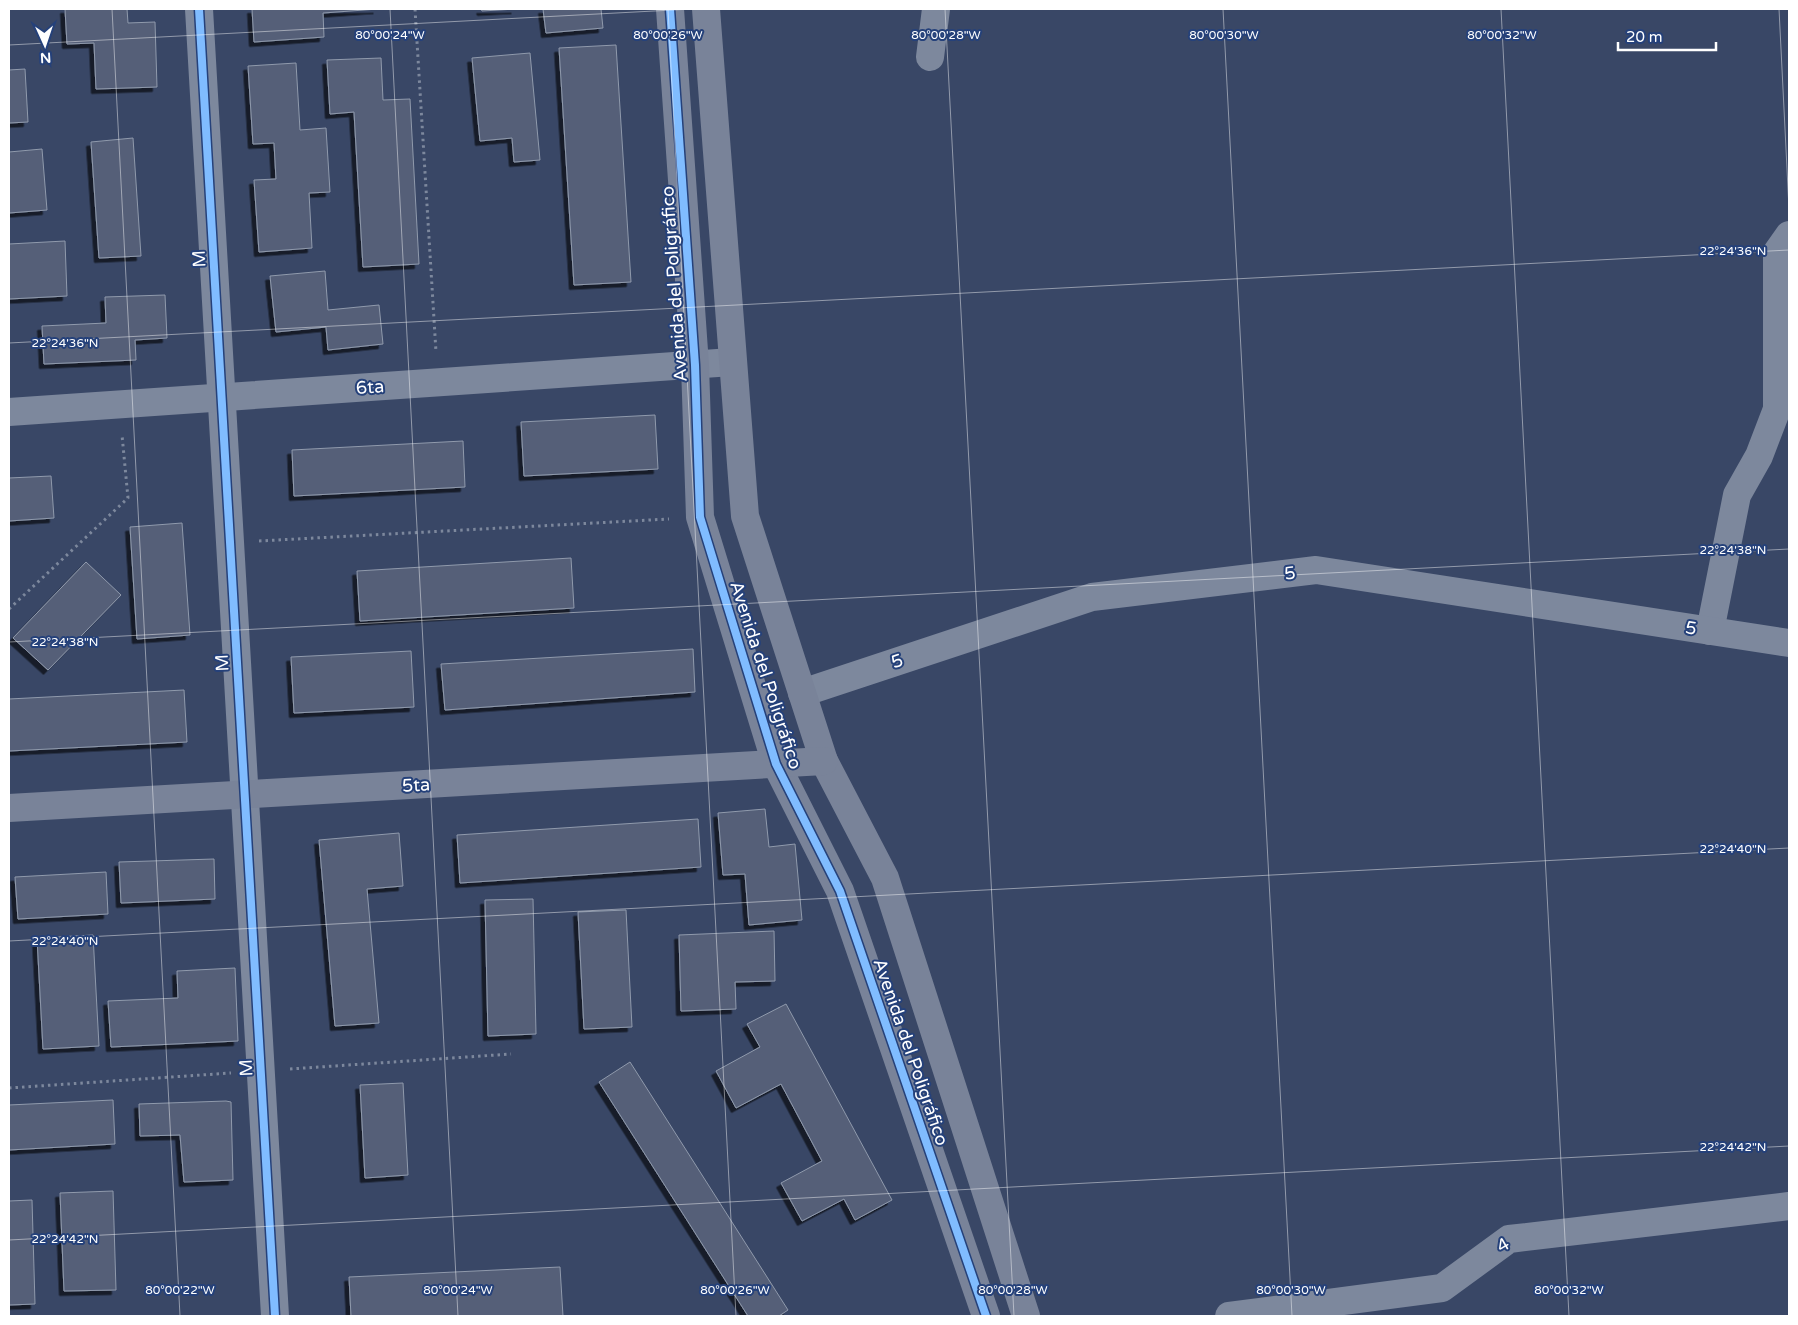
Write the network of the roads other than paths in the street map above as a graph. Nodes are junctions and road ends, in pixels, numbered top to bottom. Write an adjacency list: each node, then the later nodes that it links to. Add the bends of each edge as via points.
1 (199, 9): 9 (street, M)
2 (670, 9): 8 (street, Avenida del Poligráfico)
3 (706, 9): 7 (street, Avenida del Poligráfico)
4 (936, 9): 5 (street)
5 (930, 57)
6 (1789, 235): 11 (street, via 1777,252 1776,409 1759,456 1737,495)
7 (732, 362): 8 (street, 6ta); 13 (street, Avenida del Poligráfico, via 744,516)
8 (695, 365): 9 (street, 6ta); 15 (street, Avenida del Poligráfico, via 700,517)
9 (222, 398): 10 (street, 6ta); 16 (street, M)
10 (9, 412)
11 (1710, 631): 12 (street, 5); 13 (street, 5, via 1316,570 1092,597)
12 (1789, 643)
13 (802, 693): 14 (street, Avenida del Poligráfico)
14 (824, 761): 15 (street, 5ta); 21 (street, Avenida del Poligráfico, via 885,878)
15 (776, 764): 16 (street, 5ta); 20 (street, Avenida del Poligráfico, via 840,891)
16 (245, 794): 17 (street, 5ta); 19 (street, M)
17 (9, 808)
18 (1789, 1206): 22 (street, 4, via 1509,1239 1442,1288)
19 (275, 1316)
20 (986, 1316)
21 (1026, 1316)
22 (1229, 1316)

